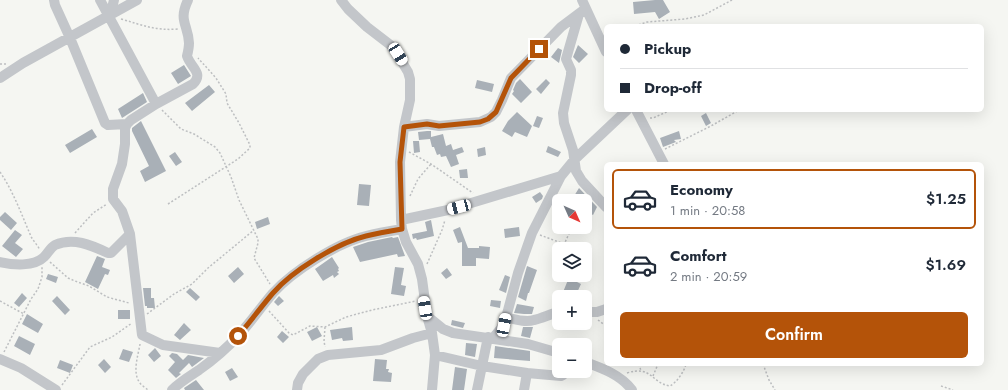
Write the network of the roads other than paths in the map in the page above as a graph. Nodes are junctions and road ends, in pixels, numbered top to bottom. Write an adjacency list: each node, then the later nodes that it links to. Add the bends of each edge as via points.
1 (54, 0): 9 (street)
2 (100, 0): 8 (street)
3 (114, 0): 8 (street)
4 (137, 0): 8 (street)
5 (188, 0): 12 (street, via 183,10 189,44 188,58 198,76 193,84)
6 (341, 0): 16 (street, via 362,22 393,47 408,72 410,100)
7 (582, 8): 10 (street); 16 (street, via 511,78 496,112 488,119 439,126 427,124); 17 (street, via 566,59 571,70 563,114)
8 (110, 16): 9 (street); 12 (street)
9 (70, 38): 11 (street); 15 (street, via 105,122 108,125)
10 (604, 48)
11 (0, 78)
12 (156, 104): 15 (street)
13 (625, 112): 17 (street)
14 (637, 112): 18 (street)
15 (127, 124): 22 (street, via 122,164 113,189 113,199 122,210)
16 (404, 127): 21 (street, via 400,162)
17 (575, 159): 19 (street); 20 (street, via 576,171 582,181)
18 (663, 162)
19 (561, 176): 21 (street); 28 (street, via 532,233)
20 (604, 205)
21 (402, 224): 27 (street, via 406,242 418,264 422,279); 32 (street, via 348,242 305,266 274,292 238,336)
22 (130, 234): 23 (street, via 108,253 80,242 68,242 53,246 43,258 30,263); 32 (street, via 142,335 163,345)
23 (0, 262)
24 (604, 310): 25 (street)
25 (592, 312)
26 (552, 314): 28 (street, via 533,321)
27 (426, 316): 29 (street); 30 (street, via 442,329 453,333)
28 (505, 317): 30 (street, via 503,327)
29 (432, 333): 33 (street); 41 (street, via 381,350 328,355 318,359 304,374)
30 (491, 338): 31 (street); 36 (street)
31 (552, 351)
32 (220, 353): 40 (street)
33 (435, 355): 36 (street); 42 (street)
34 (0, 359): 39 (street, via 21,368)
35 (592, 365): 45 (street, via 613,374)
36 (482, 366): 37 (street); 43 (street)
37 (527, 373): 38 (street); 44 (street)
38 (552, 375)
39 (57, 390)
40 (172, 390)
41 (297, 390)
42 (432, 390)
43 (477, 390)
44 (524, 390)
45 (632, 390)

